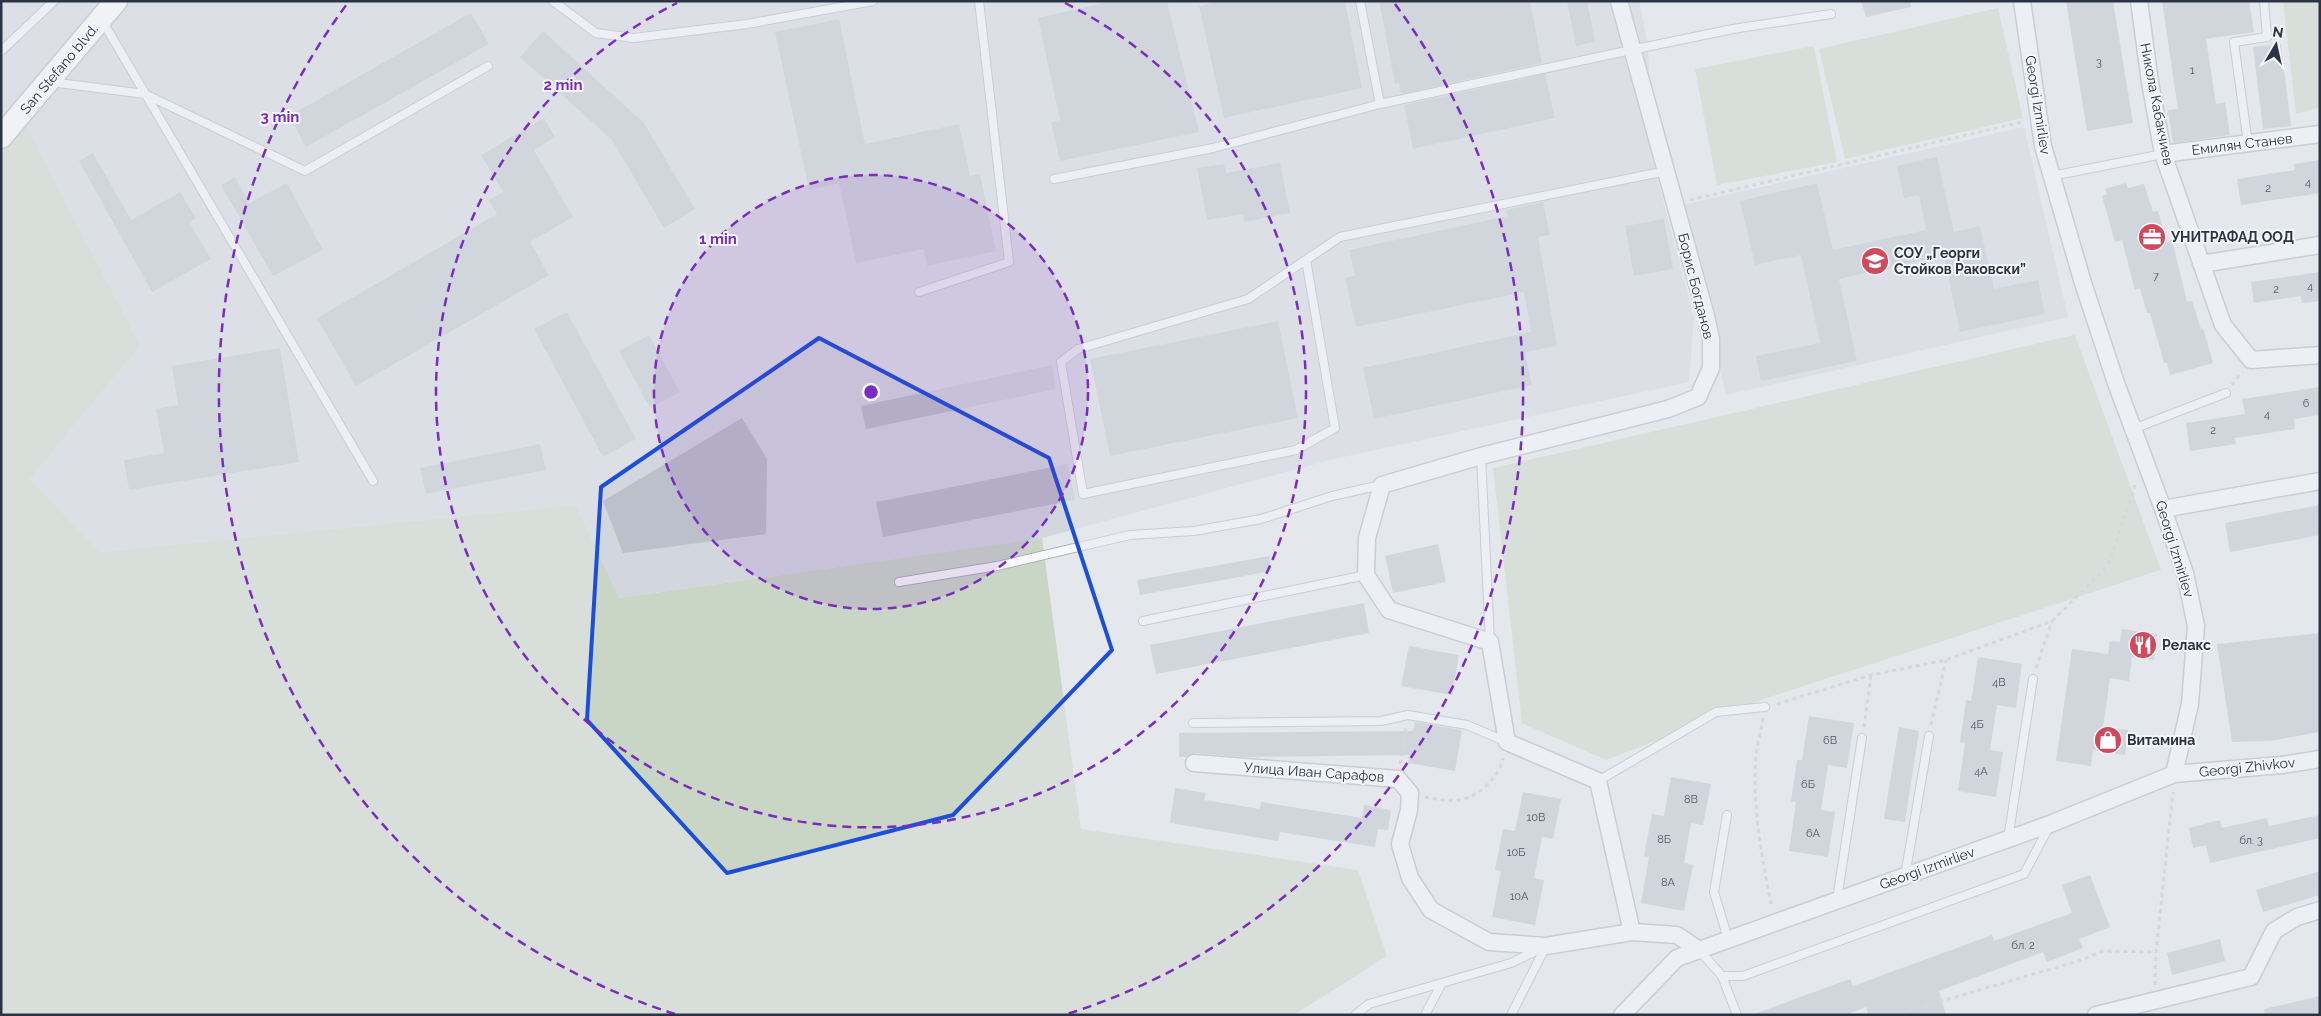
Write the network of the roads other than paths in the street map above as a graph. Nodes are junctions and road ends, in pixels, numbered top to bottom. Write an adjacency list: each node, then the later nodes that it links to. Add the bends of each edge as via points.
1 (54, 1): 14 (lane)
2 (116, 1): 12 (main road, San Stefano blvd.)
3 (553, 1): 4 (lane, via 596,33 634,38 747,24)
4 (873, 1)
5 (979, 1): 29 (lane, via 1009,262)
6 (1360, 1): 18 (lane)
7 (1619, 1): 13 (street, Борис Богданов)
8 (2022, 1): 24 (street, Georgi Izmirliev, via 2043,146)
9 (2139, 1): 22 (street, Никола Кабакчиев)
10 (2264, 1): 21 (lane, via 2267,37 2234,42)
11 (1831, 14): 13 (lane, via 1733,29)
12 (101, 19): 16 (main road, San Stefano blvd.); 17 (lane)
13 (1631, 50): 18 (lane); 23 (street, Борис Богданов)
14 (1, 51)
15 (488, 66): 17 (lane, via 305,171)
16 (48, 81): 17 (lane); 20 (main road, San Stefano blvd.)
17 (145, 94): 34 (lane)
18 (1380, 104): 25 (lane, via 1214,148)
19 (2320, 134): 21 (street, Емилян Станев)
20 (1, 137)
21 (2248, 144): 22 (street, Емилян Станев)
22 (2163, 154): 24 (lane); 28 (street, Никола Кабакчиев)
23 (1666, 172): 27 (lane, via 1340,237); 33 (street, Борис Богданов, via 1711,339 1712,368 1698,397 1668,409)
24 (2052, 176): 32 (street, Georgi Izmirliev, via 2083,283)
25 (1054, 179)
26 (2320, 245): 28 (street)
27 (1306, 260): 27 (lane, via 1335,428 1296,450 1083,494 1061,362 1078,349 1248,299)
28 (2201, 264): 30 (street, Никола Кабакчиев, via 2223,325 2251,360)
29 (920, 292)
30 (2320, 355)
31 (2226, 393): 32 (lane)
32 (2133, 429): 37 (street, Georgi Izmirliev)
33 (1481, 456): 36 (street, Борис Богданов); 41 (lane)
34 (373, 481)
35 (2320, 481): 37 (street)
36 (1382, 485): 38 (street, via 1367,538); 39 (lane, via 1332,496 1261,519 1194,531 1130,535 997,566)
37 (2163, 508): 50 (street, Georgi Izmirliev, via 2185,574 2196,626 2190,704)
38 (1366, 575): 40 (lane); 41 (street, via 1389,610)
39 (899, 582)
40 (1143, 621)
41 (1490, 642): 47 (street)
42 (2033, 679): 54 (lane)
43 (1765, 707): 51 (lane, via 1716,712)
44 (1193, 723): 47 (lane, via 1381,721 1408,715 1467,725)
45 (1929, 736): 55 (lane)
46 (1862, 738): 56 (lane)
47 (1507, 742): 51 (street)
48 (2320, 758): 50 (street, Georgi Zhivkov, via 2282,766)
49 (1194, 763): 60 (street, Улица Иван Сарафов, via 1398,779 1410,793 1400,844 1410,878 1431,910 1489,942)
50 (2174, 774): 53 (street, Georgi Izmirliev)
51 (1598, 780): 58 (street)
52 (1727, 816): 59 (lane, via 1714,892)
53 (2050, 824): 54 (street, Georgi Izmirliev); 62 (lane, via 2024,874 1743,976)
54 (2008, 839): 55 (street, Georgi Izmirliev)
55 (1905, 876): 56 (street, Georgi Izmirliev)
56 (1837, 900): 59 (street, Georgi Izmirliev)
57 (2320, 910): 69 (street, via 2297,917 2274,931 2251,977)
58 (1632, 932): 60 (street); 61 (street, via 1677,935)
59 (1728, 939): 61 (street, Georgi Izmirliev)
60 (1546, 946): 63 (lane, via 1511,963); 66 (lane)
61 (1699, 950): 62 (lane); 67 (street, Georgi Izmirliev, via 1676,958)
62 (1722, 976): 68 (lane)
63 (1442, 983): 64 (lane, via 1369,1004); 65 (lane)
64 (1355, 1015)
65 (1425, 1015)
66 (1511, 1015)
67 (1622, 1015)
68 (1737, 1015)
69 (2096, 1015)

